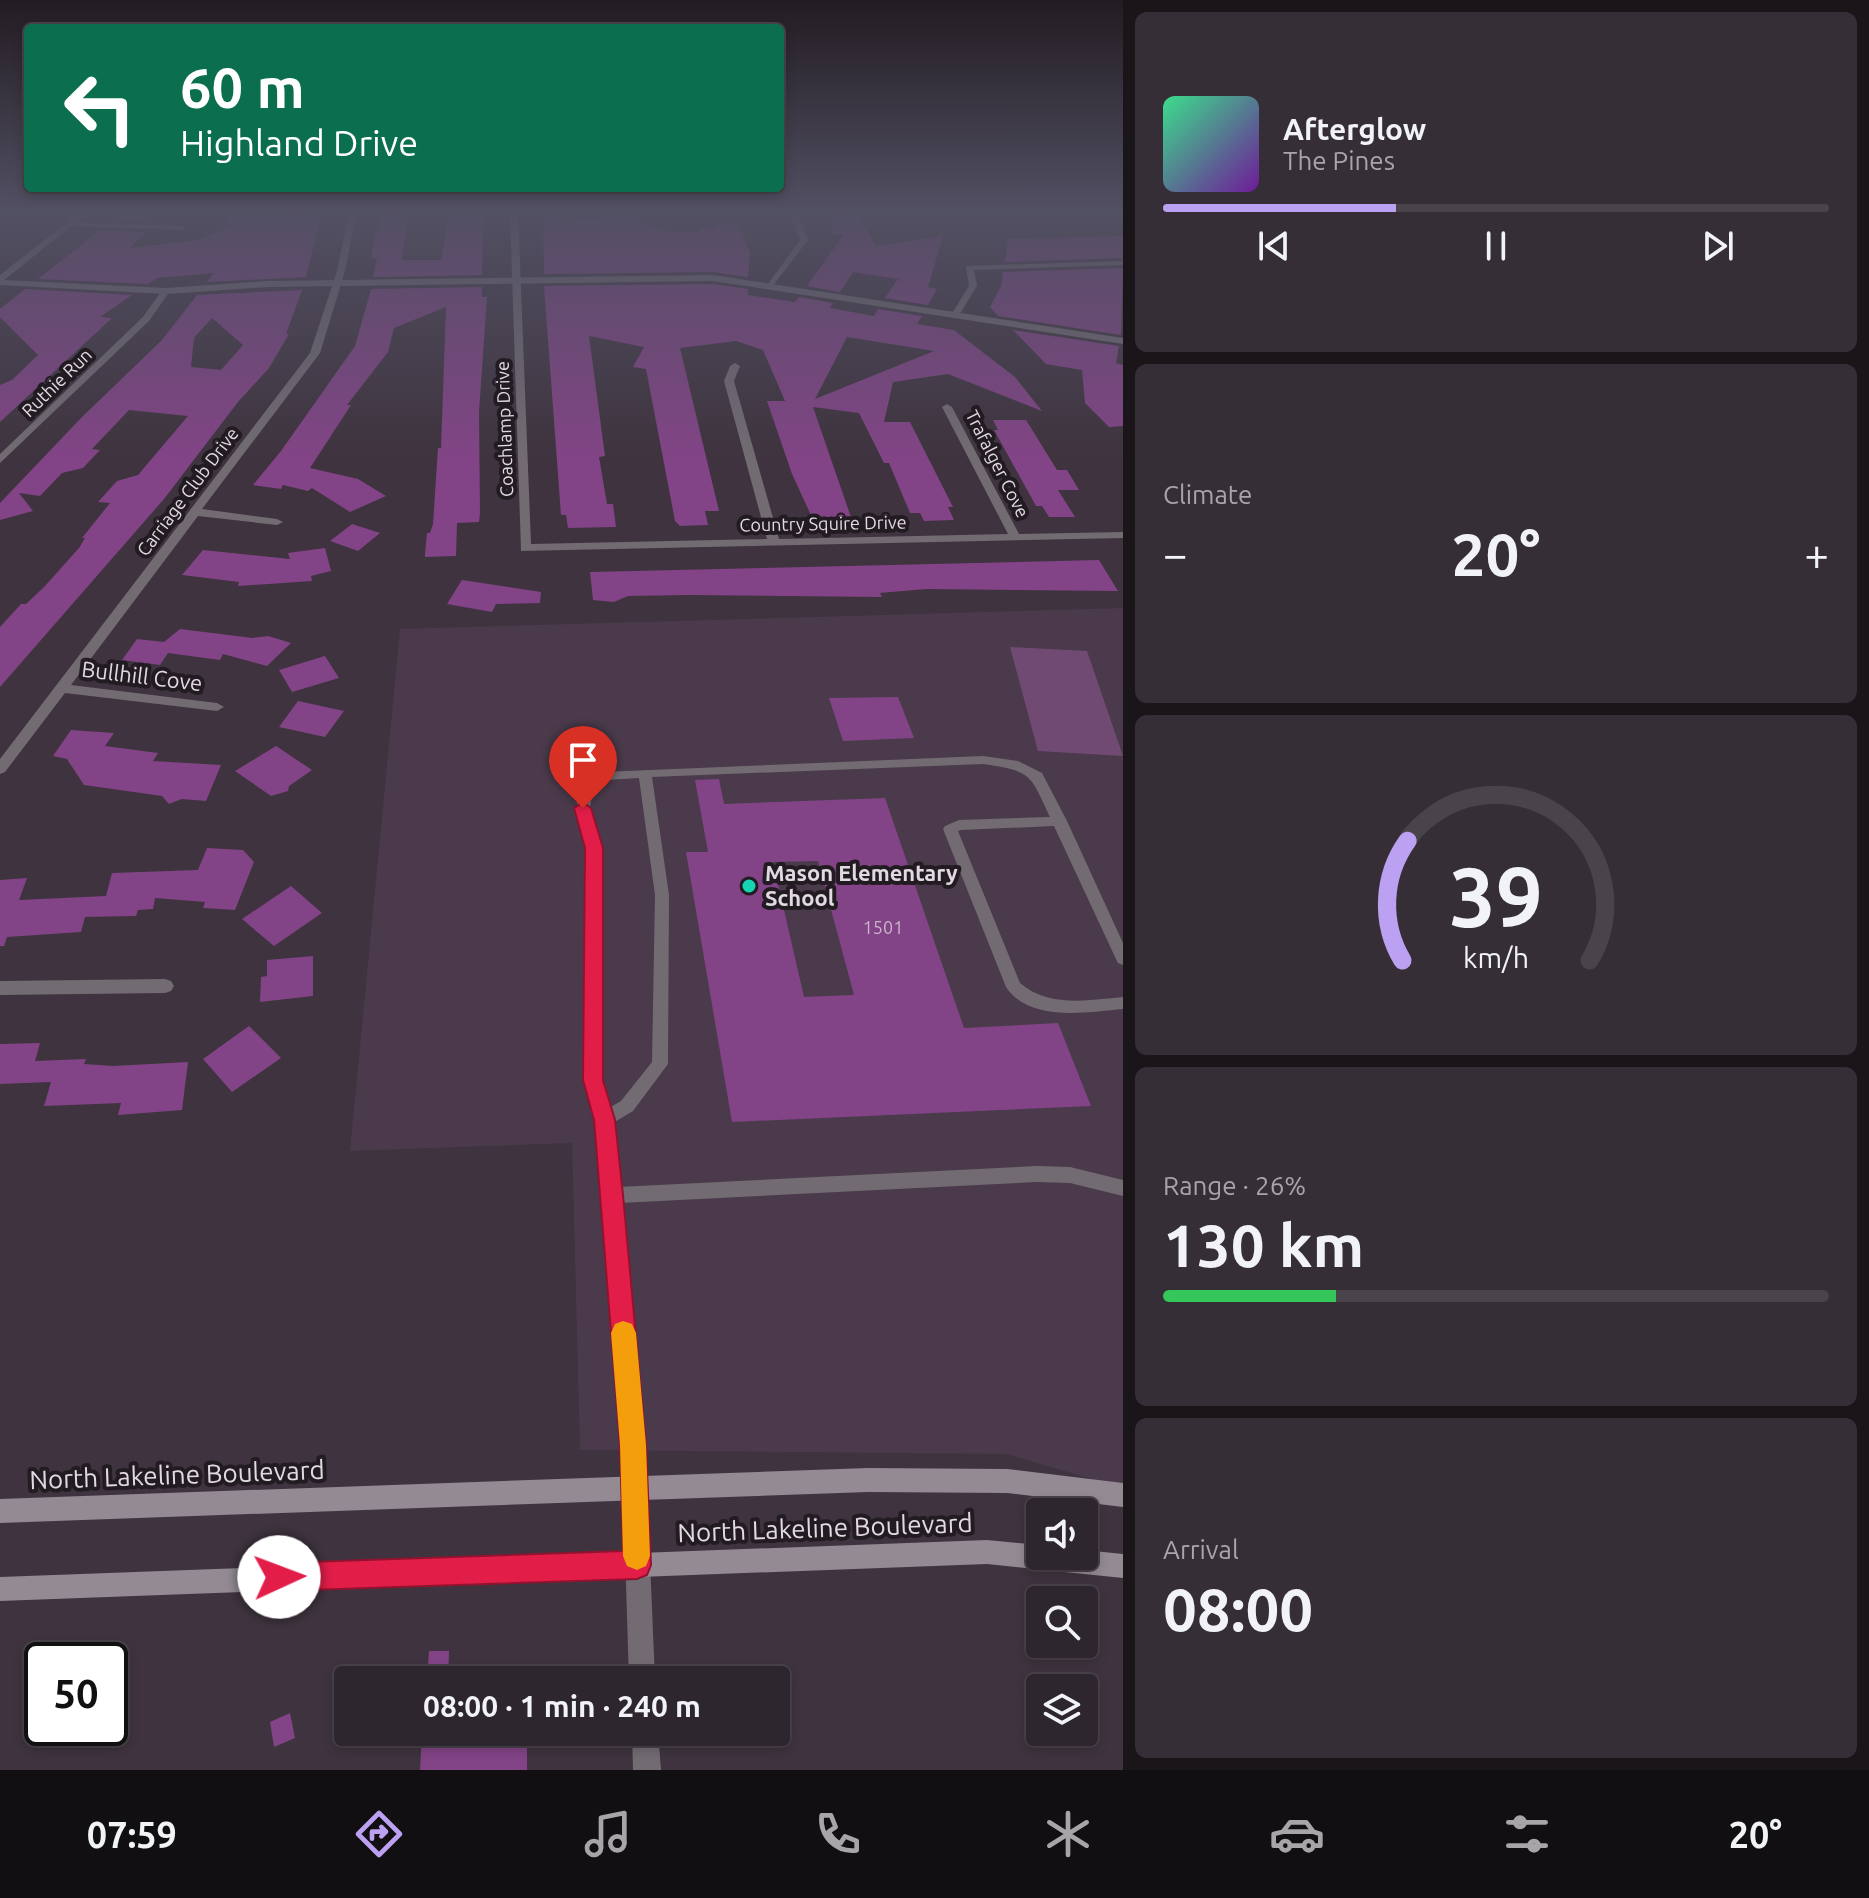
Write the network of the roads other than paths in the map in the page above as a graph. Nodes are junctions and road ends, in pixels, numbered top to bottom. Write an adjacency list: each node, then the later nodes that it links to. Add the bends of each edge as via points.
1 (163, 295): 10 (street, Ruthie Run, via 146,319)
2 (333, 295): 11 (street, Carriage Club Drive, via 315,353)
3 (516, 295): 16 (street, Coachlamp Drive)
4 (835, 295): 6 (street)
5 (968, 295): 6 (street)
6 (955, 315): 7 (street)
7 (1123, 341)
8 (735, 366): 15 (street, via 729,381)
9 (947, 407): 14 (street, Trafalger Cove)
10 (0, 460)
11 (195, 512): 12 (street); 17 (street, Carriage Club Drive)
12 (277, 522)
13 (1123, 535): 14 (street, Country Squire Drive)
14 (1015, 537): 15 (street, Country Squire Drive)
15 (774, 543): 16 (street, Country Squire Drive)
16 (525, 548)
17 (62, 688): 18 (street, Bullhill Cove); 19 (street, Carriage Club Drive)
18 (217, 707)
19 (0, 769)
20 (645, 773): 21 (lane, via 998,762 1037,776); 26 (lane, via 662,895 660,1064 627,1106); 26 (lane, via 603,776 587,788 583,808 594,848 593,1080)
21 (1060, 821): 22 (lane); 25 (lane, via 950,829 1014,987 1024,998 1039,1005)
22 (1123, 959)
23 (165, 986): 24 (street)
24 (0, 988)
25 (1123, 1003)
26 (604, 1120): 28 (lane)
27 (1123, 1188): 28 (lane, via 1070,1175 1036,1174)
28 (612, 1195): 29 (lane)
29 (635, 1489): 30 (main road, North Lakeline Boulevard, via 992,1481); 31 (main road, North Lakeline Boulevard); 32 (street)
30 (1123, 1495)
31 (0, 1511)
32 (637, 1565): 33 (main road, North Lakeline Boulevard, via 987,1552); 34 (main road, North Lakeline Boulevard); 35 (street)
33 (1123, 1566)
34 (0, 1589)
35 (641, 1666)
36 (646, 1746): 37 (street)
37 (647, 1770)

